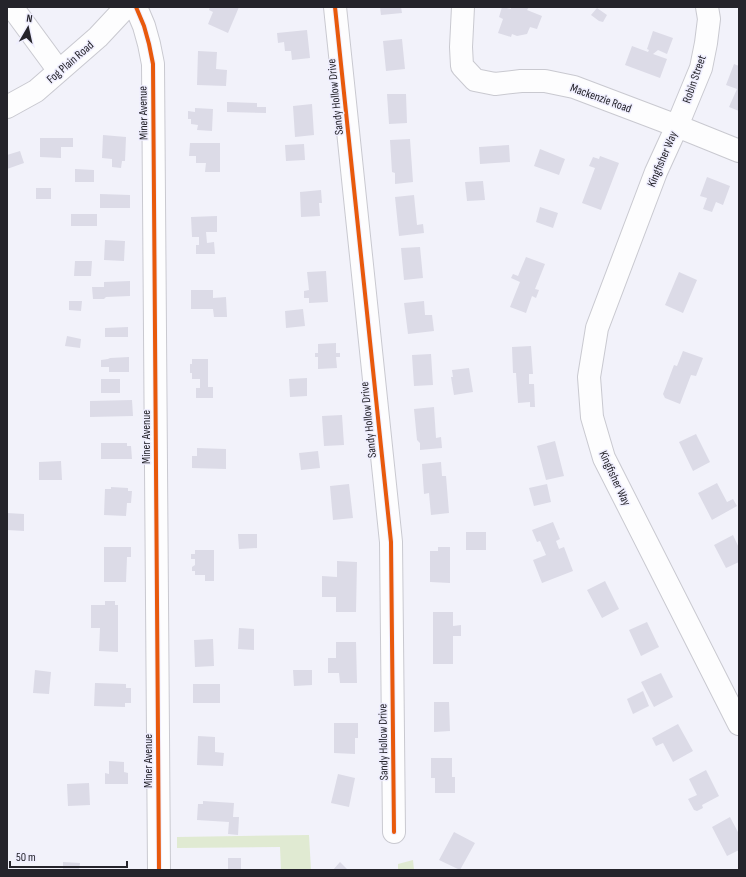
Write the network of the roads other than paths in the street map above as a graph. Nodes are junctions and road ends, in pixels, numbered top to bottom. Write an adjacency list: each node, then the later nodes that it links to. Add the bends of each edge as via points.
1 (12, 7): 7 (street)
2 (126, 7): 7 (street, Fog Plain Road, via 98,37)
3 (136, 7): 13 (street, Miner Avenue, via 144,26 152,64)
4 (335, 7): 12 (street, Sandy Hollow Drive, via 391,542)
5 (464, 7): 9 (street, Mackenzie Road, via 462,66 475,80 495,84 545,81 574,88)
6 (707, 7): 9 (street, Robin Street, via 707,37 700,68)
7 (59, 72): 8 (street, Fog Plain Road, via 36,91)
8 (7, 107)
9 (677, 126): 10 (street, Mackenzie Road); 11 (street, Kingfisher Way, via 656,172 597,328 589,377 592,418 604,458)
10 (739, 151)
11 (739, 724)
12 (394, 832)
13 (159, 870)

